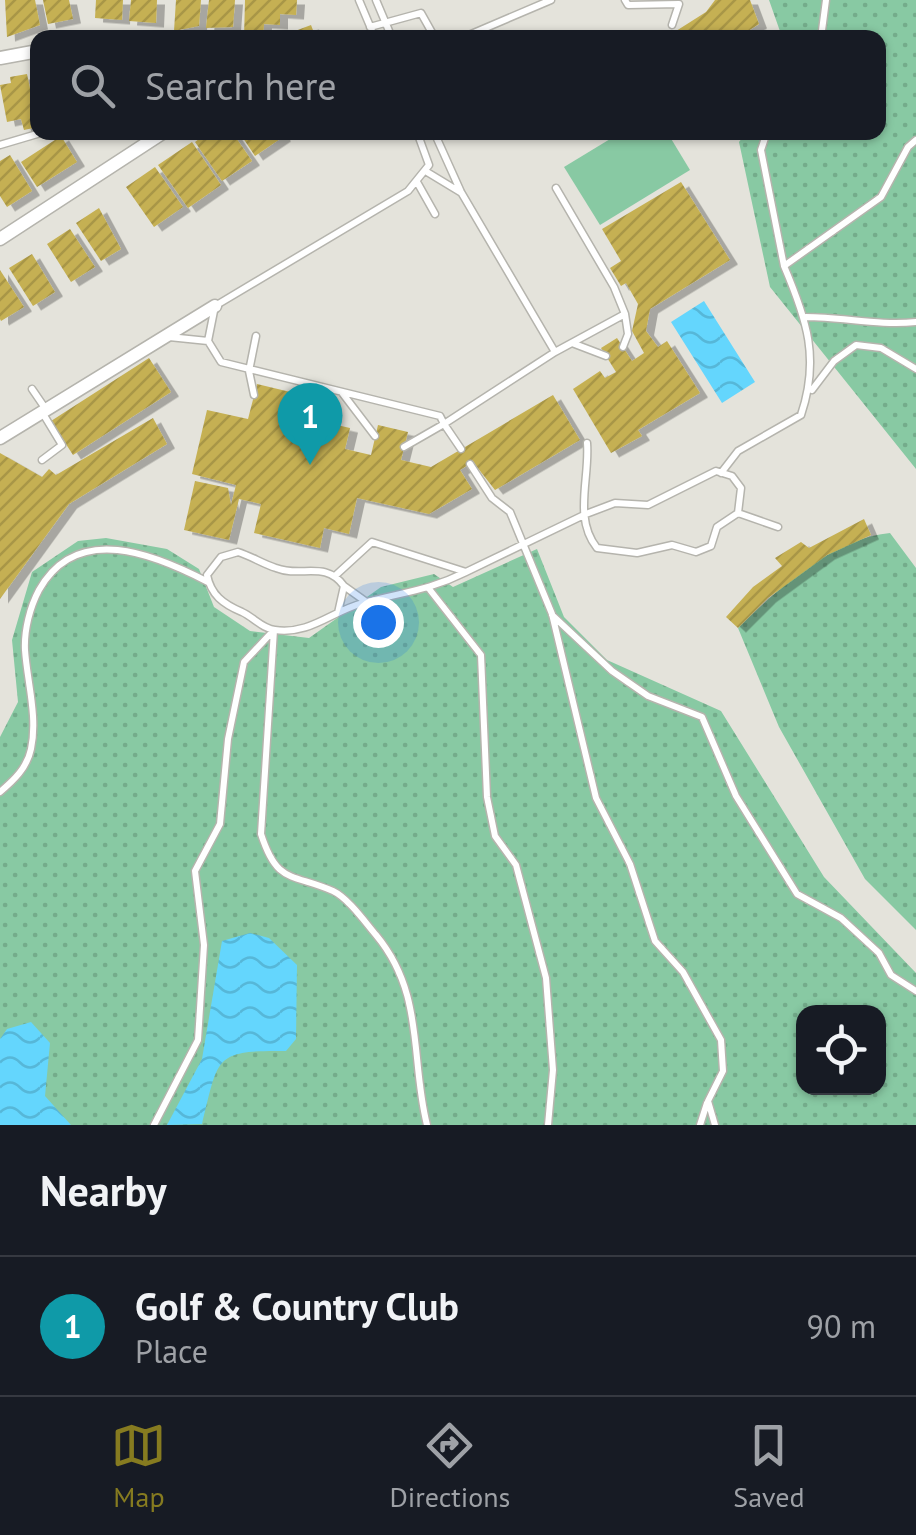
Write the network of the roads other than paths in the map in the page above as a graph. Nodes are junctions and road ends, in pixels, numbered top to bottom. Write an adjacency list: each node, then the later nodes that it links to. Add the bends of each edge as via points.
1 (359, 0): 8 (lane)
2 (376, 0): 6 (lane)
3 (551, 0): 12 (lane)
4 (626, 0): 7 (lane, via 679,4)
5 (826, 0): 13 (lane)
6 (386, 22): 8 (lane); 10 (lane); 11 (lane, via 421,12)
7 (672, 25)
8 (370, 27): 9 (lane)
9 (371, 30)
10 (389, 30)
11 (430, 30)
12 (481, 30)
13 (822, 30)
14 (30, 52): 15 (street)
15 (0, 58)
16 (30, 136): 22 (lane)
17 (152, 140): 28 (street)
18 (421, 140): 23 (lane)
19 (438, 140): 26 (lane)
20 (764, 140): 29 (lane, via 760,150)
21 (916, 140): 29 (lane, via 881,197)
22 (0, 145)
23 (427, 172): 24 (lane); 26 (lane)
24 (417, 182): 27 (lane); 30 (lane)
25 (556, 188): 31 (lane)
26 (461, 192): 39 (lane)
27 (435, 214)
28 (0, 238)
29 (784, 266): 32 (lane)
30 (215, 306): 35 (street); 36 (lane)
31 (625, 314): 37 (lane); 38 (lane)
32 (806, 318): 33 (lane); 47 (lane, via 813,381)
33 (916, 322)
34 (256, 336): 42 (lane)
35 (163, 337): 36 (lane); 49 (street)
36 (208, 341): 42 (lane, via 221,362)
37 (572, 343): 39 (lane); 40 (lane)
38 (622, 347)
39 (554, 352): 50 (lane)
40 (606, 356)
41 (916, 368): 47 (lane, via 881,348 856,345)
42 (249, 370): 44 (lane); 46 (lane)
43 (32, 389): 49 (lane)
44 (327, 389): 45 (lane); 48 (lane)
45 (342, 392): 50 (lane, via 440,416); 51 (lane)
46 (254, 395)
47 (806, 399): 58 (lane, via 801,415 738,451)
48 (305, 402)
49 (44, 411): 52 (street); 56 (lane, via 62,445)
50 (444, 424): 54 (lane); 55 (lane)
51 (375, 436)
52 (0, 438)
53 (588, 444): 60 (lane)
54 (404, 447)
55 (461, 449)
56 (42, 460)
57 (470, 464): 62 (lane, via 510,512)
58 (722, 473): 59 (lane, via 741,488); 60 (lane, via 648,505 615,503)
59 (738, 512): 60 (lane, via 717,527 712,546 637,553 597,548 587,535); 61 (lane)
60 (586, 514): 62 (lane)
61 (778, 528)
62 (524, 546): 63 (lane); 70 (lane)
63 (466, 572): 64 (lane, via 372,542); 67 (lane)
64 (336, 575): 65 (lane, via 278,570 238,552 222,557); 66 (lane)
65 (208, 583): 71 (lane, via 227,606); 72 (lane, via 168,562 97,548 64,560 47,576 31,605 25,648 31,749 19,776)
66 (344, 586): 68 (lane); 69 (lane)
67 (430, 590): 68 (lane); 77 (lane, via 480,655 487,796 496,836 516,865 546,978 553,1070)
68 (366, 602): 69 (lane)
69 (338, 613): 71 (lane, via 306,629)
70 (552, 614): 73 (lane, via 648,696 702,717 736,796 797,894 841,918 879,953 891,976); 74 (lane, via 596,798 630,864 655,941 683,972 720,1040 722,1071)
71 (274, 630): 75 (lane, via 244,662 220,824 195,870 204,945 198,1040); 76 (lane, via 261,834 270,862 289,878 337,893 379,938 407,987)
72 (0, 792)
73 (916, 991)
74 (708, 1102): 78 (lane); 79 (lane)
75 (154, 1125)
76 (427, 1125)
77 (548, 1125)
78 (700, 1125)
79 (715, 1125)

